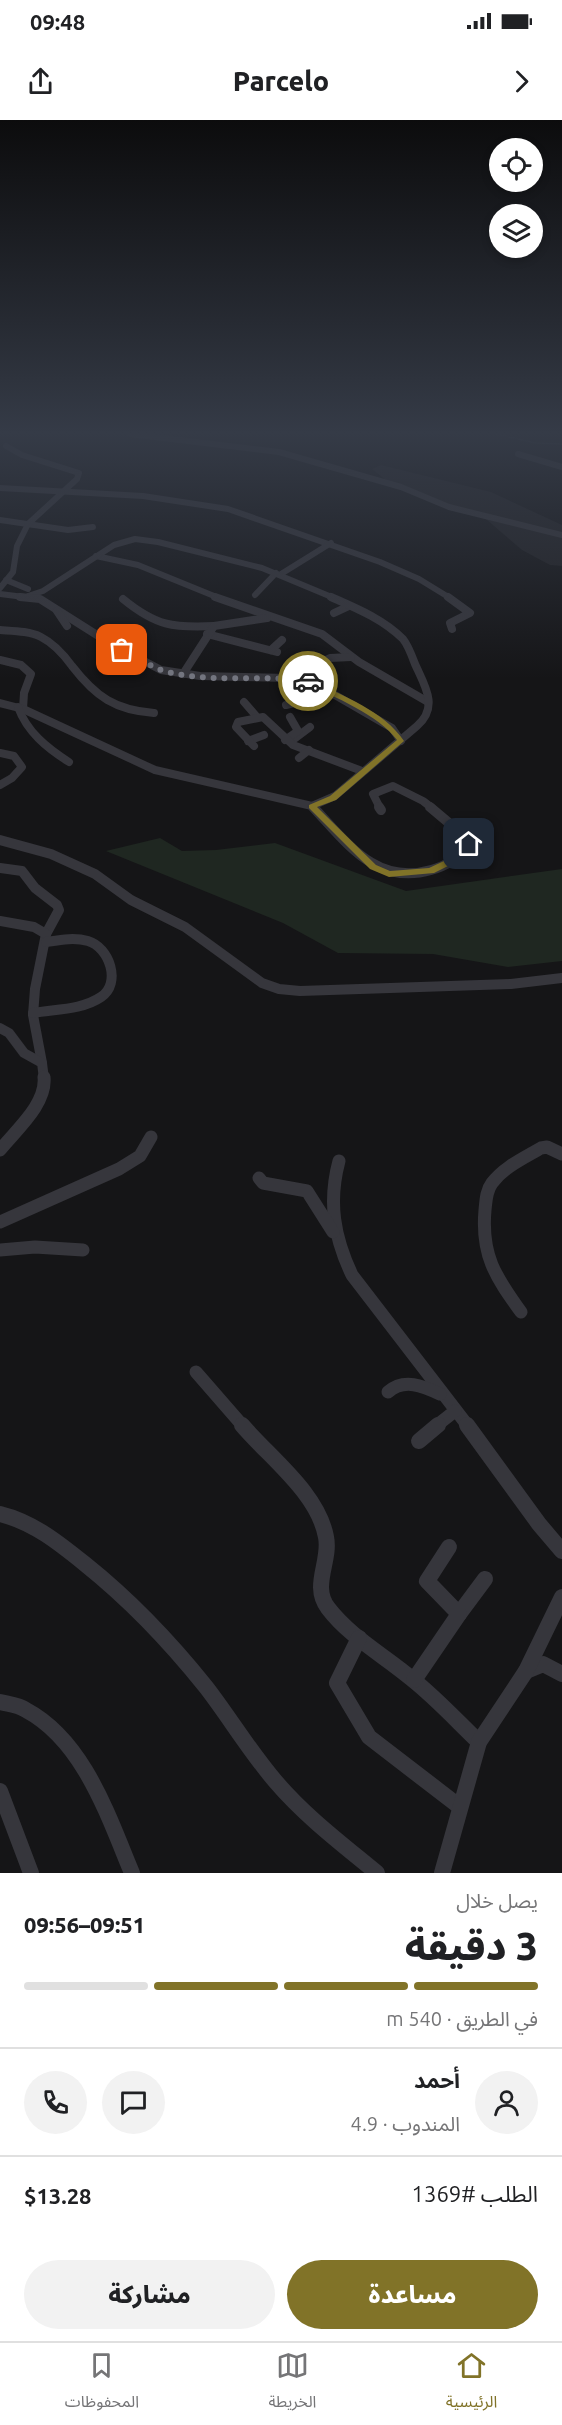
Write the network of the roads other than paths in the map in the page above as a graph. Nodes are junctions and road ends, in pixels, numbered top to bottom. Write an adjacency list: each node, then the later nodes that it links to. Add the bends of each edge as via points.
1 (37, 516): 5 (street)
2 (248, 516): 8 (street)
3 (485, 516): 7 (street)
4 (0, 520): 5 (street)
5 (28, 524): 6 (street, via 68,530); 15 (street, via 17,546 13,572)
6 (93, 527)
7 (562, 535)
8 (331, 543): 10 (street); 30 (street, via 380,561 470,613 450,623)
9 (96, 556): 11 (street); 14 (street, via 120,542 144,539); 18 (street, via 37,594)
10 (306, 559): 12 (street); 14 (street)
11 (126, 562): 13 (street); 25 (street)
12 (315, 562)
13 (125, 571)
14 (279, 573): 20 (street); 22 (street)
15 (5, 579): 17 (street); 18 (street)
16 (32, 580): 18 (street)
17 (0, 588)
18 (28, 593): 19 (street); 23 (street)
19 (0, 594)
20 (255, 595)
21 (123, 599): 28 (street, via 136,611 170,625)
22 (349, 606): 24 (street); 45 (street, via 378,620 404,640 429,694)
23 (57, 610): 27 (street); 39 (street, via 152,666)
24 (334, 613)
25 (270, 617): 26 (street); 34 (street, via 317,632)
26 (232, 622): 28 (street); 29 (street)
27 (67, 626)
28 (214, 626): 32 (street)
29 (249, 627)
30 (452, 628)
31 (0, 630): 49 (street, via 27,632 45,639 62,651 84,682 109,703)
32 (207, 634): 33 (street, via 274,651); 39 (street)
33 (282, 640)
34 (328, 641): 35 (street); 36 (street, via 328,649)
35 (352, 657): 36 (street); 45 (street)
36 (320, 659): 38 (street)
37 (0, 660): 48 (street, via 17,663 31,674)
38 (308, 669): 41 (street); 42 (street)
39 (186, 674): 40 (street, via 186,681); 41 (street)
40 (169, 678)
41 (288, 678): 42 (street)
42 (312, 683): 43 (street)
43 (323, 687): 47 (street, via 306,700); 55 (street, via 392,728)
44 (244, 702): 50 (street)
45 (428, 702): 55 (street, via 424,720)
46 (0, 703): 48 (street)
47 (286, 705)
48 (20, 708): 59 (street, via 33,732); 62 (street, via 155,770)
49 (154, 713)
50 (258, 717): 53 (street, via 238,722 236,727 251,743); 54 (street, via 263,717)
51 (290, 717): 54 (street, via 298,731)
52 (310, 727): 54 (street)
53 (264, 735)
54 (287, 741): 56 (street)
55 (401, 741): 60 (street)
56 (309, 750): 58 (street); 60 (street)
57 (0, 753): 61 (street, via 14,756 22,767)
58 (299, 758)
59 (69, 762)
60 (362, 771): 62 (street, via 333,798)
61 (0, 785)
62 (312, 806): 63 (street, via 373,867 389,874 430,871 447,863 469,844 423,801 393,786 372,794)
63 (381, 810)
64 (0, 840): 68 (street, via 51,854 101,877 131,900 185,927 262,983 279,989 511,984)
65 (0, 868): 67 (street, via 22,871 35,888 57,904 58,914)
66 (0, 921): 67 (street, via 34,927)
67 (46, 938): 69 (street); 69 (street, via 75,938 97,945 110,962 111,986 93,1001)
68 (562, 978)
69 (33, 1012): 71 (street)
70 (0, 1028): 71 (street, via 9,1033 24,1053)
71 (42, 1063): 73 (street, via 45,1086 41,1100)
72 (152, 1137): 77 (street, via 140,1156 119,1169)
73 (0, 1150)
74 (562, 1154): 81 (street, via 541,1148 498,1177 487,1194 483,1225 486,1258)
75 (339, 1161): 78 (street, via 331,1198)
76 (260, 1178): 78 (street, via 263,1183 307,1191)
77 (0, 1222)
78 (337, 1237): 84 (street, via 352,1275)
79 (0, 1250): 80 (street)
80 (83, 1250)
81 (521, 1312)
82 (196, 1372): 93 (street, via 310,1500 327,1539 320,1588 327,1607)
83 (388, 1392): 84 (street, via 405,1384)
84 (442, 1395): 85 (street)
85 (455, 1411): 86 (street); 89 (street)
86 (419, 1442)
87 (0, 1514): 103 (street, via 38,1527 106,1580 198,1677 275,1782)
88 (449, 1547): 92 (street, via 427,1581)
89 (562, 1551)
90 (485, 1579): 92 (street)
91 (562, 1597): 94 (street)
92 (459, 1614): 96 (street)
93 (359, 1638): 96 (street); 100 (street, via 337,1683 369,1737)
94 (526, 1671): 95 (street, via 543,1664); 98 (street)
95 (562, 1674)
96 (414, 1680): 98 (street)
97 (0, 1702): 102 (street, via 11,1702 52,1726 86,1776)
98 (480, 1742): 100 (street)
99 (0, 1791): 101 (street)
100 (460, 1807): 104 (street)
101 (28, 1870)
102 (132, 1873)
103 (377, 1873)
104 (442, 1873)

